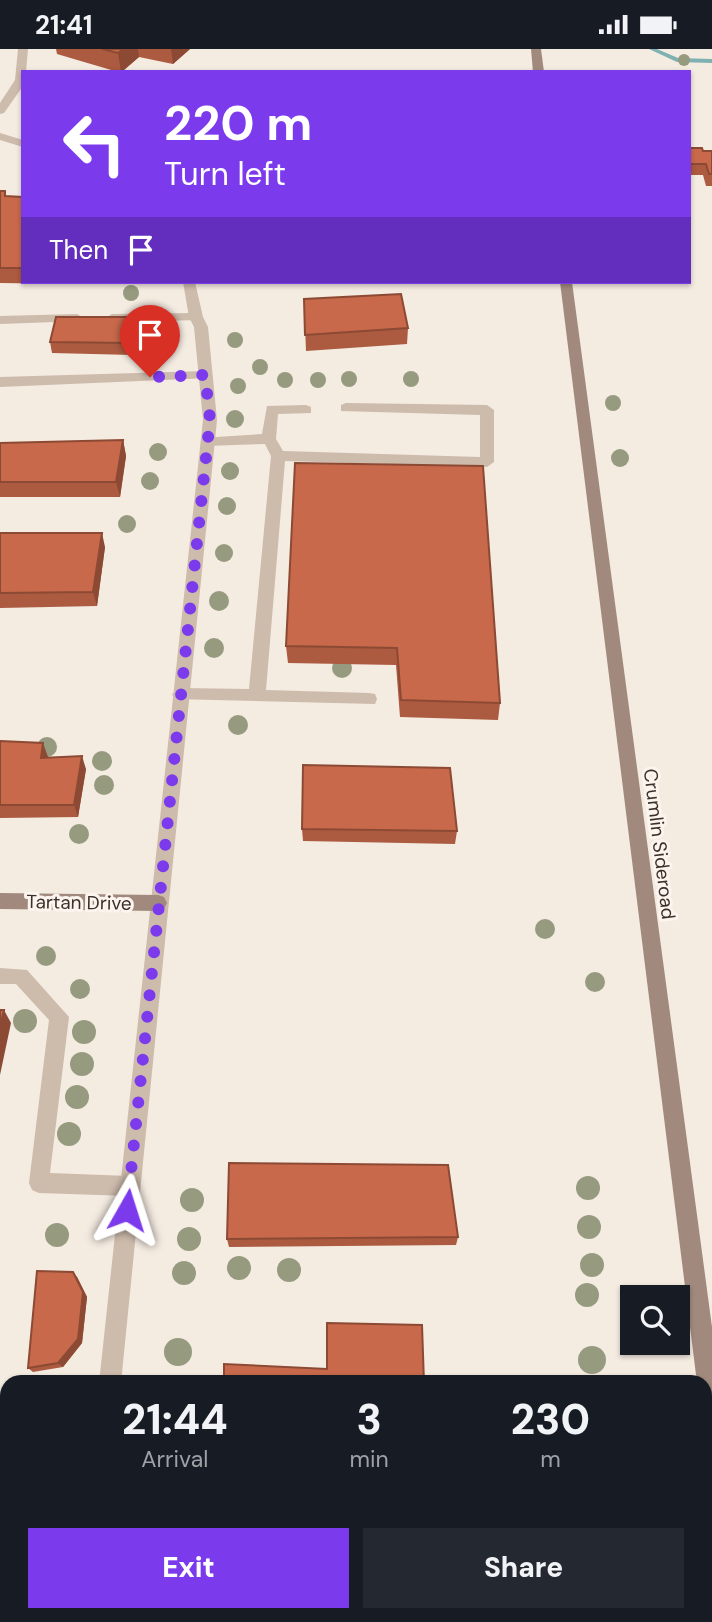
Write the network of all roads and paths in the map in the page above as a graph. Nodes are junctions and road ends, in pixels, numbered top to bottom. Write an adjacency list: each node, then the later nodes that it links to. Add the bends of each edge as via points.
1 (23, 49): 3 (street)
2 (536, 52): 4 (street)
3 (22, 70)
4 (538, 70)
5 (21, 78): 6 (street)
6 (0, 111)
7 (0, 136): 8 (street)
8 (21, 142)
9 (189, 284): 11 (street)
10 (566, 284): 28 (street, Crumlin Sideroad)
11 (196, 317): 12 (street); 13 (street)
12 (0, 320)
13 (205, 375): 14 (street); 18 (street, via 210,419)
14 (0, 381)
15 (346, 408): 19 (street, via 487,410 487,461)
16 (306, 410): 17 (street, via 272,408)
17 (269, 439): 18 (street); 19 (street)
18 (206, 441): 20 (street)
19 (278, 456): 21 (street)
20 (180, 694): 21 (street); 24 (street)
21 (257, 696): 22 (street)
22 (369, 699)
23 (0, 901): 24 (street, Tartan Drive)
24 (158, 903): 26 (street)
25 (0, 977): 26 (street, via 20,976 59,1017 40,1183)
26 (129, 1186): 27 (street)
27 (111, 1375)
28 (707, 1375)

